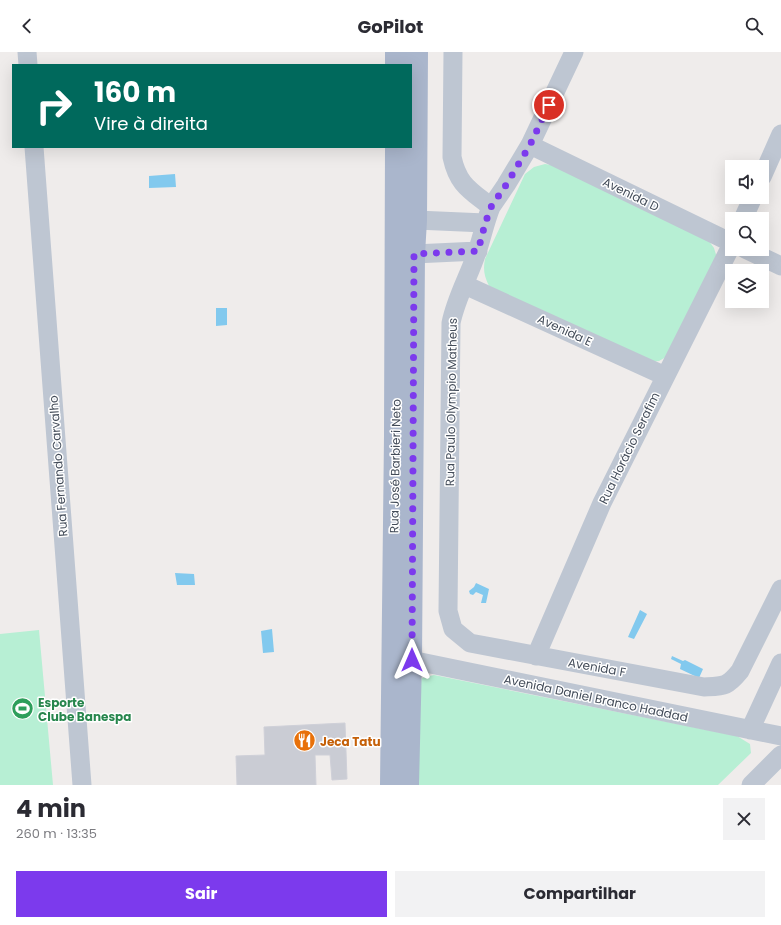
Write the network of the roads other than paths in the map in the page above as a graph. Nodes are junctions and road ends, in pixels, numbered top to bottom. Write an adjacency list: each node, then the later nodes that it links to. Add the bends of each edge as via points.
1 (27, 52): 6 (street)
2 (396, 52): 7 (main road)
3 (417, 52): 14 (main road, Rua José Barbieri Neto)
4 (453, 52): 13 (street, via 452,157 455,171)
5 (574, 52): 9 (street, Rua Paulo Olympio Matheus)
6 (28, 64)
7 (396, 64)
8 (781, 134): 12 (street)
9 (530, 145): 13 (street, Rua Paulo Olympio Matheus); 15 (street, Avenida D)
10 (34, 148): 31 (street, Rua Fernando Carvalho)
11 (396, 148): 32 (main road, Rua José Barbieri Neto)
12 (769, 161)
13 (488, 215): 14 (street); 16 (street, Rua Paulo Olympio Matheus)
14 (416, 220): 17 (main road, Rua José Barbieri Neto)
15 (725, 240)
16 (478, 251): 17 (street); 21 (street, Rua Paulo Olympio Matheus)
17 (414, 254): 26 (main road, Rua José Barbieri Neto)
18 (725, 256): 22 (street, Rua Horácio Serafim)
19 (760, 256): 20 (street)
20 (781, 266)
21 (464, 285): 22 (street, Avenida E); 24 (street, Rua Paulo Olympio Matheus, via 451,323 448,611)
22 (665, 376): 25 (street, Rua Horácio Serafim, via 602,504)
23 (781, 589): 25 (street, Avenida F, via 740,672 732,681 722,686 704,687)
24 (453, 629): 25 (street, Avenida F, via 470,643)
25 (536, 656)
26 (412, 660): 28 (street, Avenida Daniel Branco Haddad); 33 (main road, Rua José Barbieri Neto)
27 (781, 663): 28 (street)
28 (750, 730): 29 (street, Avenida Daniel Branco Haddad)
29 (781, 736)
30 (781, 755): 34 (street)
31 (82, 785)
32 (392, 785)
33 (408, 785)
34 (751, 785)

